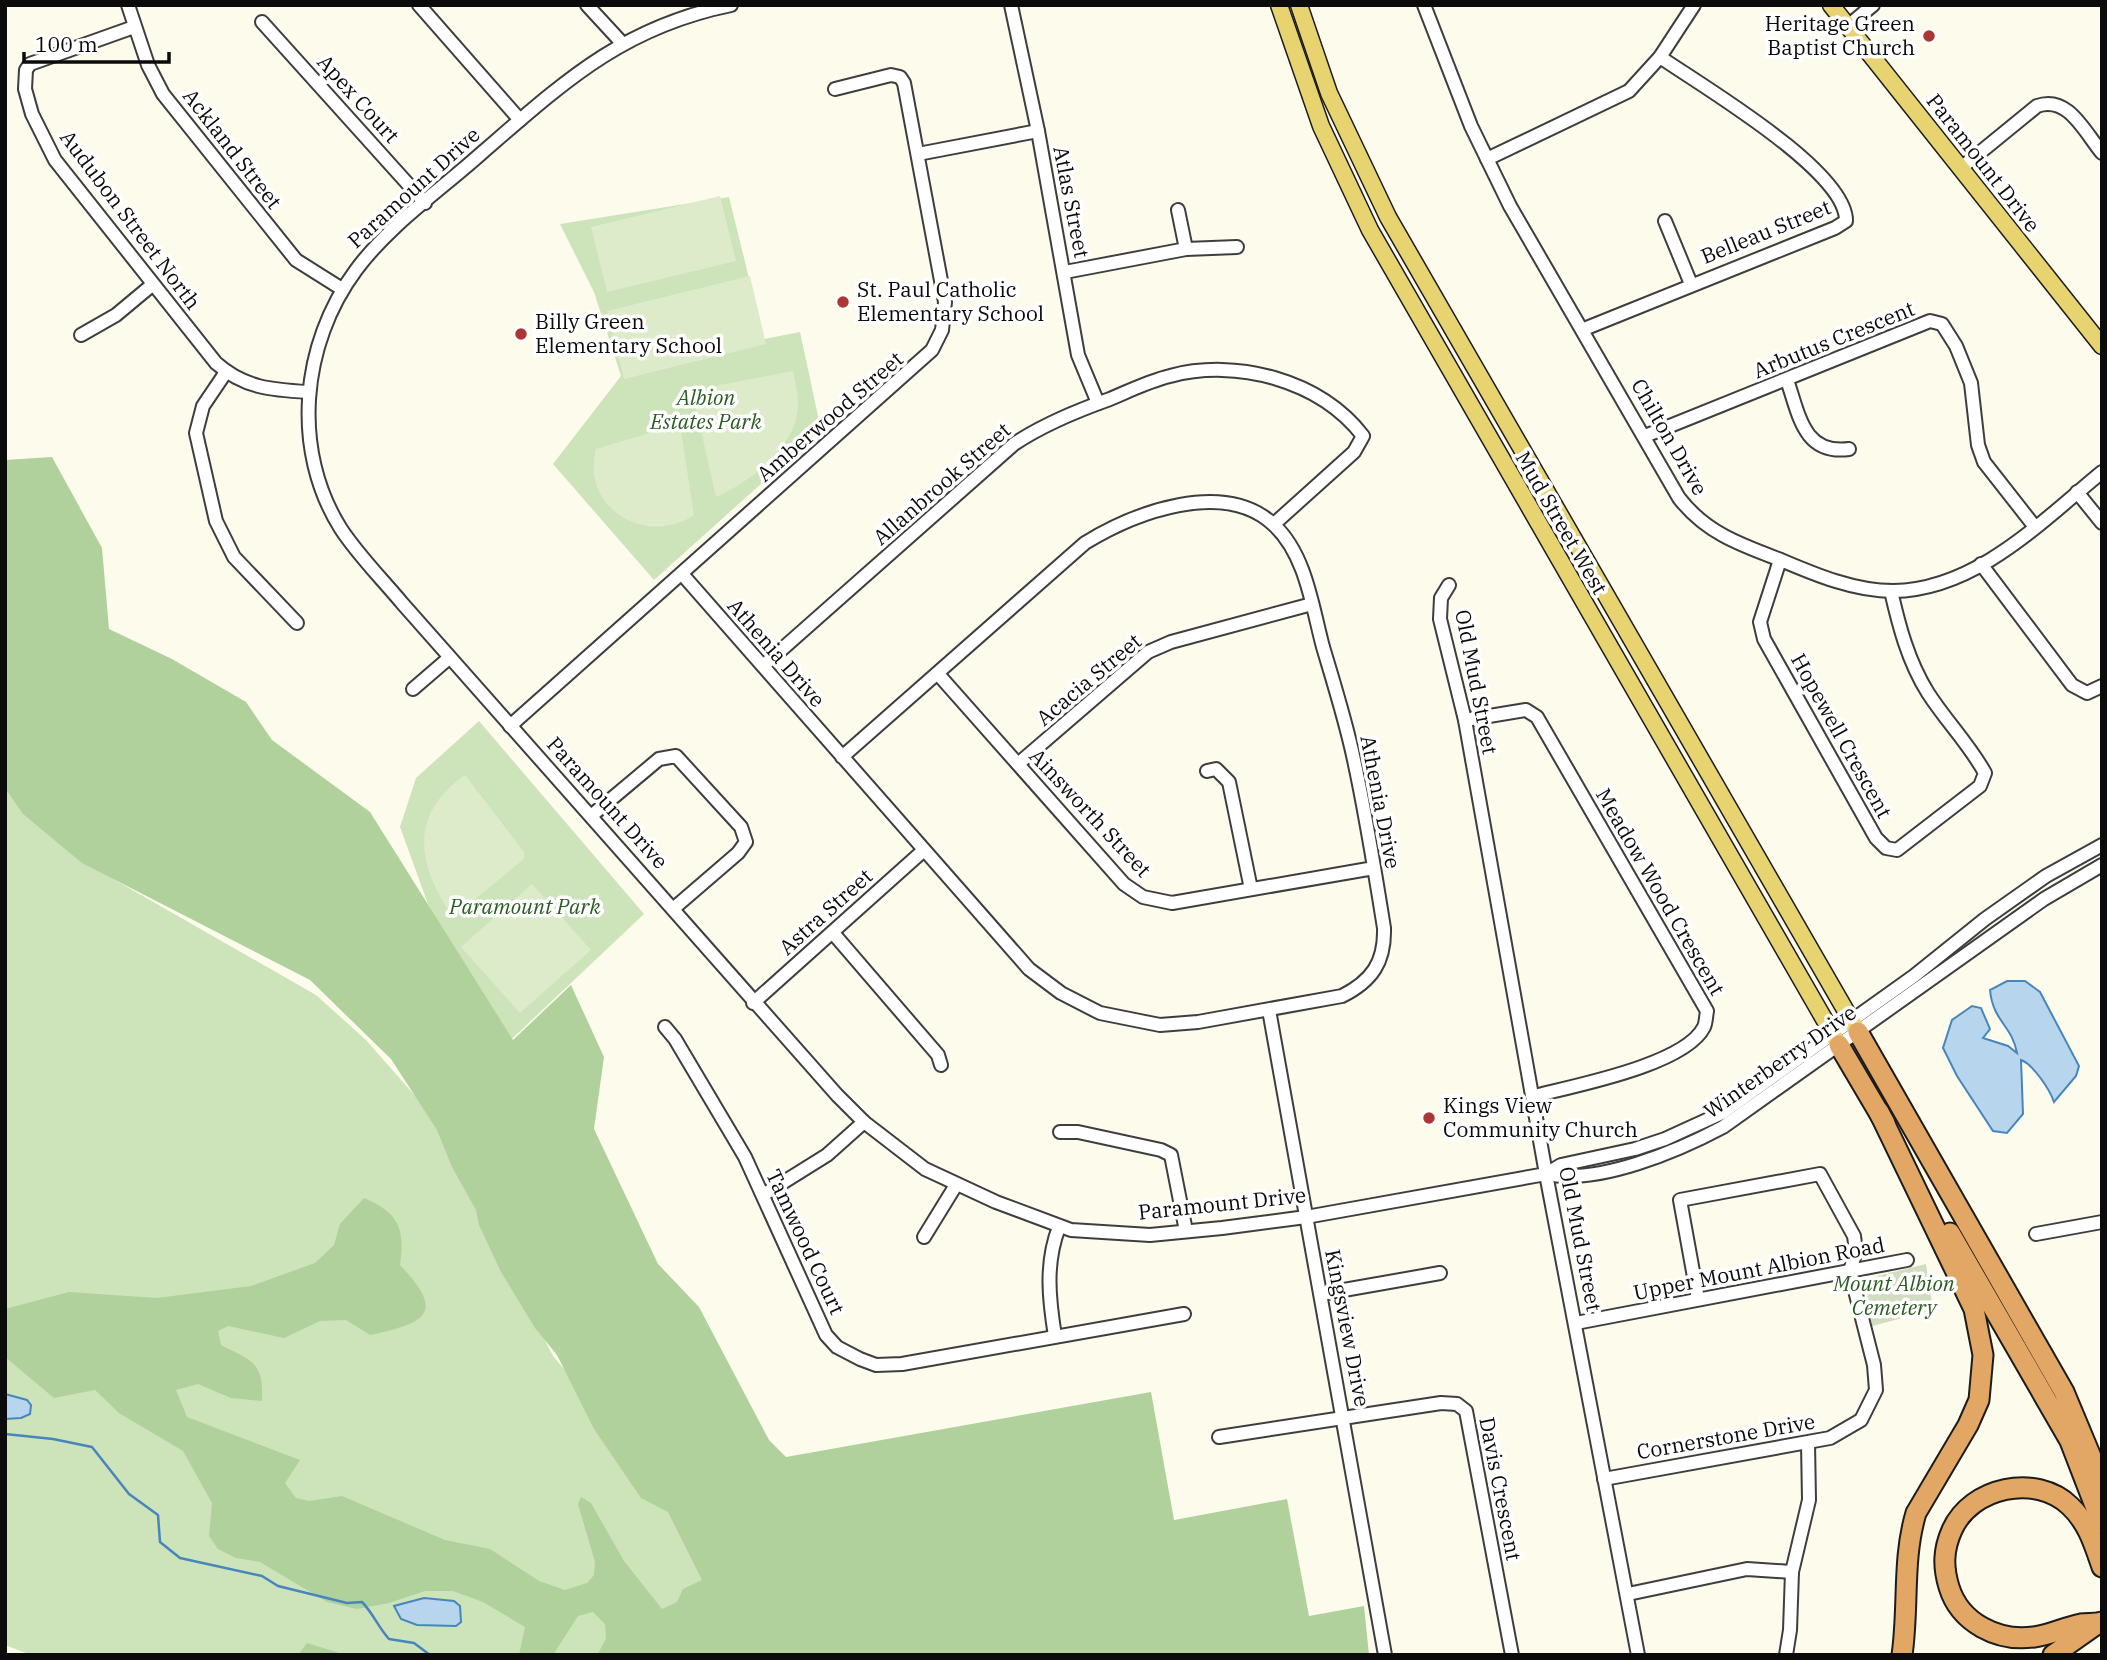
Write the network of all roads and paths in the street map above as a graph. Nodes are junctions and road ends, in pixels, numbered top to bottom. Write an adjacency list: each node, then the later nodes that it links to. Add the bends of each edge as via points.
1 (128, 5): 14 (street, Ackland Street)
2 (419, 5): 18 (street)
3 (587, 5): 15 (street)
4 (731, 5): 15 (street, Paramount Drive, via 699,12)
5 (1011, 5): 19 (street, Atlas Street)
6 (1279, 5): 76 (main road, Mud Street West, via 1321,126 1370,230)
7 (1299, 5): 74 (main road, Mud Street West, via 1329,93 1388,217)
8 (1424, 5): 22 (street, Chilton Drive)
9 (1831, 5): 13 (main road, Paramount Drive)
10 (1873, 5): 13 (street)
11 (1688, 7): 16 (street)
12 (262, 22): 24 (street, Apex Court)
13 (1848, 26): 23 (main road, Paramount Drive)
14 (134, 27): 31 (street, Audubon Street North, via 37,59 26,70 25,89 37,127 55,160); 32 (street, Ackland Street, via 163,94 290,253)
15 (622, 43): 18 (street, Paramount Drive)
16 (1660, 57): 22 (street, via 1629,91); 30 (street, Belleau Street, via 1812,165 1846,210 1846,221 1835,229)
17 (835, 89): 21 (street, Amberwood Street, via 891,75 900,77)
18 (520, 120): 24 (street, Paramount Drive)
19 (1038, 131): 21 (street); 29 (street, Atlas Street)
20 (2102, 153): 23 (street, via 2065,108 2048,102)
21 (918, 154): 49 (street, Amberwood Street, via 945,303 942,330 932,350)
22 (1487, 159): 33 (street, Chilton Drive)
23 (1961, 168): 35 (main road, Paramount Drive)
24 (425, 203): 32 (street, Paramount Drive, via 374,249)
25 (1178, 211): 28 (street)
26 (1665, 221): 30 (street)
27 (1237, 247): 28 (street)
28 (1186, 249): 29 (street)
29 (1065, 272): 39 (street, Atlas Street, via 1078,355)
30 (1691, 284): 33 (street, Belleau Street)
31 (152, 285): 34 (street, via 116,315); 36 (street, Audubon Street North)
32 (342, 289): 38 (street, Paramount Drive, via 321,334)
33 (1584, 329): 40 (street, Chilton Drive)
34 (81, 335)
35 (2102, 346)
36 (226, 372): 38 (street, Audubon Street North, via 254,387); 53 (street, via 203,405 196,433 216,521 233,557)
37 (1787, 380): 40 (street, Arbutus Crescent); 41 (street, via 1806,433 1818,446); 46 (street, Arbutus Crescent, via 1930,321 1942,324 1970,383 1984,462)
38 (308, 393): 54 (street, Paramount Drive, via 309,434 329,507 342,530)
39 (1098, 403): 45 (street, Allanbrook Street, via 1170,376 1209,370 1268,376 1321,397 1363,436 1354,452); 55 (street, Allanbrook Street, via 1014,444)
40 (1645, 436): 47 (street, Chilton Drive, via 1679,498 1703,524)
41 (1849, 449)
42 (2102, 472): 43 (street, Chilton Drive)
43 (2077, 492): 44 (street); 46 (street, Chilton Drive)
44 (2102, 523)
45 (1274, 524): 52 (street, Athenia Drive, via 1300,563); 56 (street, Athenia Drive, via 1242,506 1203,500 1184,502 1102,533 1085,543)
46 (2035, 527): 48 (street, Chilton Drive)
47 (1780, 560): 51 (street, Chilton Drive, via 1846,583); 51 (street, Hopewell Crescent, via 1760,622 1763,639 1876,838 1886,848 1897,850 1980,786 1985,773 1914,665 1902,639)
48 (1981, 564): 51 (street, Chilton Drive, via 1920,589); 57 (street, via 2072,685 2087,694)
49 (682, 575): 55 (street, Athenia Drive); 60 (street, Amberwood Street)
50 (1449, 585): 59 (street, Old Mud Street, via 1441,598 1440,620)
51 (1891, 591)
52 (1312, 604): 62 (street, Acacia Street, via 1148,652); 68 (street, Athenia Drive, via 1354,760)
53 (297, 623)
54 (449, 658): 58 (street); 60 (street, Paramount Drive)
55 (763, 666): 61 (street, Athenia Drive)
56 (938, 674): 61 (street, Athenia Drive); 62 (street, Ainsworth Street)
57 (2102, 686)
58 (413, 689)
59 (1465, 720): 78 (street, Old Mud Street); 78 (street, Meadow Wood Crescent, via 1526,710 1538,717 1707,1011 1705,1026 1695,1038 1656,1061)
60 (510, 726): 64 (street, Paramount Drive)
61 (842, 757): 66 (street, Athenia Drive)
62 (1018, 764): 69 (street, Ainsworth Street, via 1124,884 1139,894 1172,903)
63 (1207, 771): 69 (street, via 1216,769 1228,782)
64 (591, 816): 70 (street, Paramount Drive); 70 (street, via 659,758 676,756 741,827 746,842 738,853)
65 (2102, 845): 74 (street, Winterberry Drive, via 2026,891)
66 (924, 850): 71 (street, Astra Street); 73 (street, Athenia Drive, via 1029,969 1080,1004 1160,1025)
67 (2102, 865): 74 (street, Winterberry Drive)
68 (1374, 868): 69 (street, Ainsworth Street); 73 (street, Athenia Drive, via 1384,946 1373,974 1342,996)
69 (1251, 889)
70 (673, 909): 72 (street, Paramount Drive)
71 (833, 933): 72 (street, Astra Street); 77 (street)
72 (753, 1003): 80 (street, Paramount Drive)
73 (1269, 1010): 85 (street, Kingsview Drive)
74 (1855, 1026): 76 (street, Winterberry Drive); 103 (highway, via 2064,1392)
75 (665, 1027): 84 (street, Tamwood Court, via 745,1157)
76 (1835, 1040): 79 (highway); 82 (street, Winterberry Drive, via 1742,1115 1688,1144 1628,1165 1564,1178)
77 (941, 1065)
78 (1534, 1096): 82 (street, Old Mud Street)
79 (1879, 1112): 104 (highway, via 2044,1391 2070,1441); 113 (highway, via 1974,1309 1983,1354 1979,1399 1912,1527)
80 (864, 1122): 83 (street, Paramount Drive, via 925,1169); 84 (street, via 827,1155)
81 (1060, 1132): 88 (street, via 1171,1155)
82 (1546, 1174): 85 (street, Paramount Drive); 97 (street, Old Mud Street)
83 (956, 1185): 87 (street, Paramount Drive); 90 (street)
84 (763, 1195): 98 (street, Tamwood Court, via 826,1335 852,1356 876,1364 902,1364)
85 (1306, 1217): 88 (street, Paramount Drive); 94 (street, Kingsview Drive)
86 (2102, 1222): 89 (street)
87 (1059, 1227): 88 (street, Paramount Drive, via 1150,1235); 98 (street, via 1048,1291)
88 (1186, 1231)
89 (2036, 1234)
90 (924, 1237)
91 (1907, 1259): 92 (street, Upper Mount Albion Road)
92 (1850, 1271): 95 (street, Upper Mount Albion Road); 95 (street, via 1856,1251 1854,1236 1820,1174 1680,1200); 101 (street, Cornerstone Drive, via 1876,1390 1861,1420 1847,1431)
93 (1440, 1273): 94 (street)
94 (1321, 1294): 99 (street, Kingsview Drive)
95 (1698, 1299): 97 (street, Upper Mount Albion Road)
96 (1184, 1314): 98 (street, Tamwood Court)
97 (1576, 1323): 102 (street, Old Mud Street)
98 (1055, 1336)
99 (1345, 1420): 100 (street); 109 (street, Kingsview Drive); 110 (street, Davis Crescent, via 1441,1403 1457,1404 1466,1411)
100 (1219, 1437)
101 (1808, 1443): 102 (street, Cornerstone Drive); 106 (street, via 1809,1500)
102 (1604, 1479): 107 (street, Old Mud Street)
103 (2102, 1483)
104 (2102, 1524)
105 (2102, 1567): 108 (highway, via 2086,1525 2067,1503 2042,1490 2022,1487 1988,1494 1975,1503 1952,1528 1944,1550 1952,1597 1983,1629 2033,1638)
106 (1792, 1572): 107 (street, via 1747,1569); 112 (street)
107 (1628, 1594): 111 (street, Old Mud Street)
108 (2100, 1622): 114 (highway)
109 (1385, 1655)
110 (1512, 1655)
111 (1638, 1655)
112 (1786, 1655)
113 (1902, 1655)
114 (2053, 1655)

